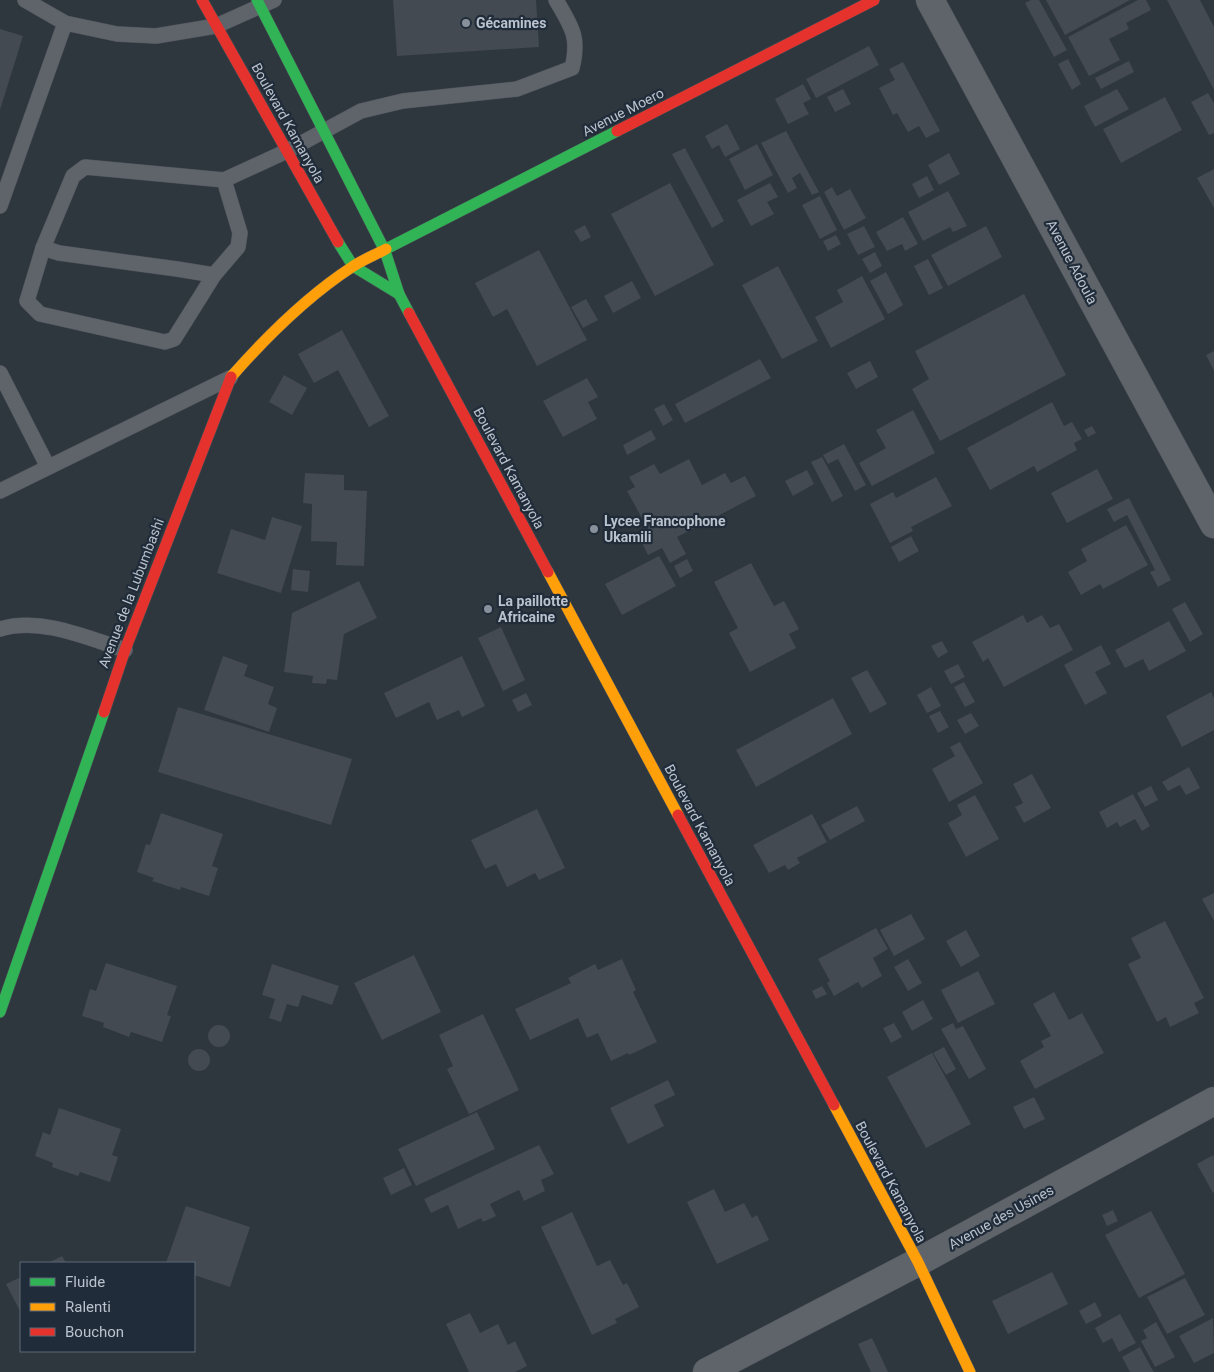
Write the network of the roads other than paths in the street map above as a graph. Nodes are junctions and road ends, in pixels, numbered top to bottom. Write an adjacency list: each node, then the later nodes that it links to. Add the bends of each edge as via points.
1 (25, 0): 7 (lane)
2 (202, 0): 8 (main road, Boulevard Kamanyola)
3 (556, 0): 9 (lane, via 572,28 576,51 572,68 517,89 403,101 361,111)
4 (874, 0): 14 (main road, Avenue Moero)
5 (930, 0): 22 (street, Avenue Adoula)
6 (263, 2): 8 (lane); 9 (main road, Boulevard Kamanyola)
7 (64, 23): 8 (lane, via 117,34 156,36); 12 (lane)
8 (216, 26): 10 (main road, Boulevard Kamanyola)
9 (324, 130): 10 (lane); 14 (main road, Boulevard Kamanyola)
10 (287, 151): 11 (lane); 15 (main road, Boulevard Kamanyola)
11 (224, 180): 13 (lane, via 85,167 73,176); 16 (lane, via 240,233 238,247)
12 (0, 206)
13 (43, 248): 16 (lane); 16 (lane, via 28,301 40,314 165,342 174,339)
14 (385, 251): 15 (main road, Avenue de la Lubumbashi); 17 (main road, Boulevard Kamanyola)
15 (353, 266): 17 (main road, Boulevard Kamanyola); 19 (main road, Avenue de la Lubumbashi, via 283,322)
16 (214, 275)
17 (399, 294): 27 (main road, Boulevard Kamanyola)
18 (0, 373): 20 (lane)
19 (232, 377): 20 (lane); 24 (main road, Avenue de la Lubumbashi)
20 (48, 466): 21 (lane)
21 (0, 491)
22 (1214, 524)
23 (0, 629): 24 (lane, via 11,626 56,628)
24 (124, 650): 25 (main road, Avenue de la Lubumbashi)
25 (0, 1012)
26 (1214, 1101): 27 (street, Avenue des Usines)
27 (918, 1262): 28 (street, Avenue des Usines); 29 (main road, Boulevard Kamanyola)
28 (707, 1372)
29 (970, 1372)

